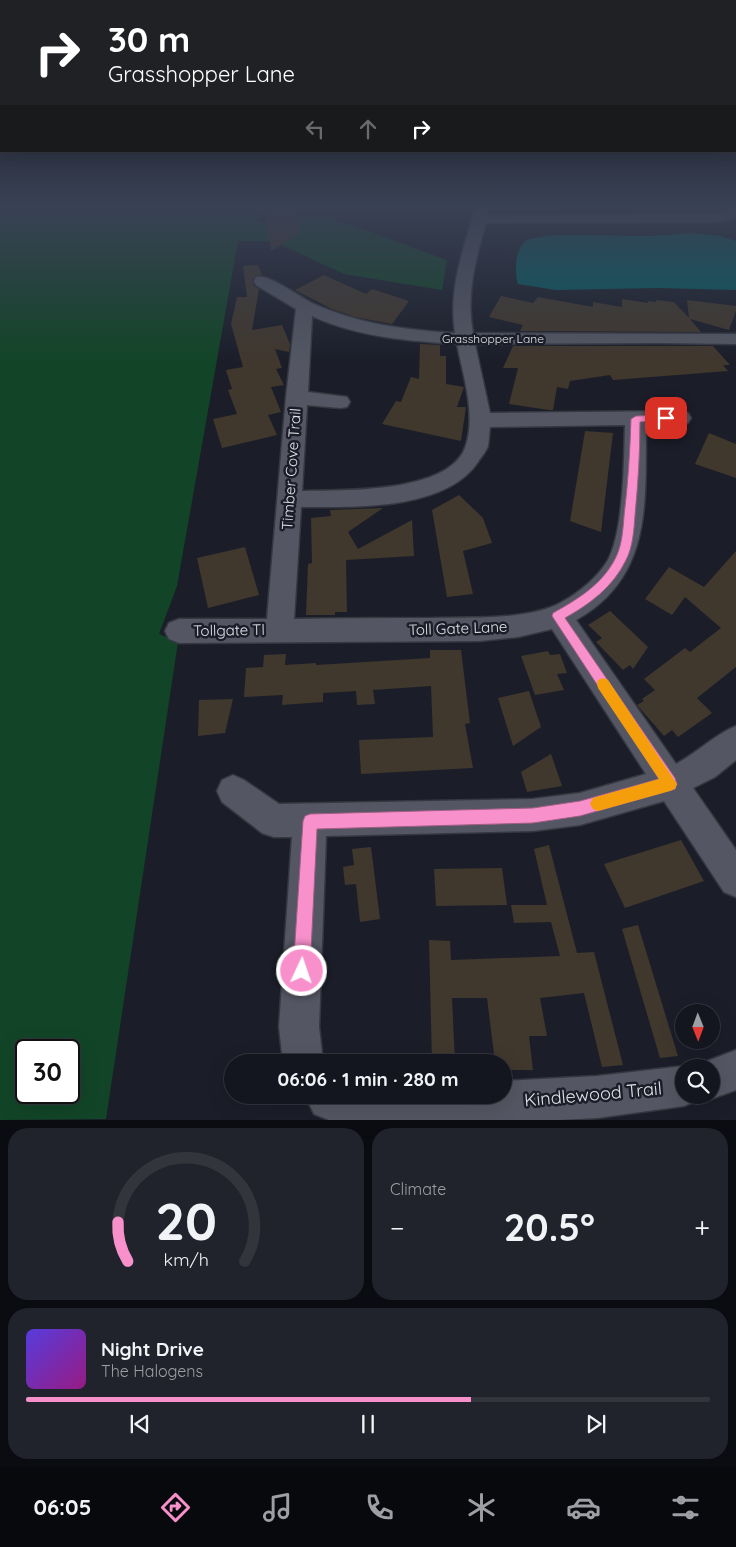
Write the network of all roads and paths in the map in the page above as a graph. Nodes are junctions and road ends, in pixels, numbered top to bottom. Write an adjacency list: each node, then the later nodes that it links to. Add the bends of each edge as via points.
1 (469, 258): 4 (street, via 462,287 461,313)
2 (262, 282): 3 (street, Grasshopper Lane)
3 (304, 309): 4 (street, Grasshopper Lane, via 382,332); 6 (street, Timber Cove Trail)
4 (467, 339): 5 (street, Grasshopper Lane); 10 (street)
5 (736, 339)
6 (296, 397): 7 (street); 11 (street, Timber Cove Trail)
7 (340, 402)
8 (681, 418): 9 (street)
9 (636, 419): 10 (street); 12 (street, Toll Gate Lane, via 628,533 621,558 587,600)
10 (481, 420): 11 (street, via 477,448 467,463 428,489 396,496)
11 (289, 500): 13 (street, Timber Cove Trail)
12 (558, 616): 13 (street, Toll Gate Lane, via 524,625 480,630); 16 (street)
13 (280, 630): 14 (street, Tollgate Tl)
14 (179, 631)
15 (736, 741): 16 (street, via 704,766)
16 (670, 784): 18 (street, via 580,809 533,815); 19 (street)
17 (233, 791): 18 (street, via 274,821)
18 (310, 821): 20 (street, via 299,1027)
19 (736, 880)
20 (303, 1054)
21 (736, 1070): 22 (street)
22 (720, 1076)
23 (675, 1087): 24 (street, Kindlewood Trail)
24 (512, 1101)
25 (353, 1104): 26 (street, Kindlewood Trail, via 372,1108)
26 (447, 1104)

